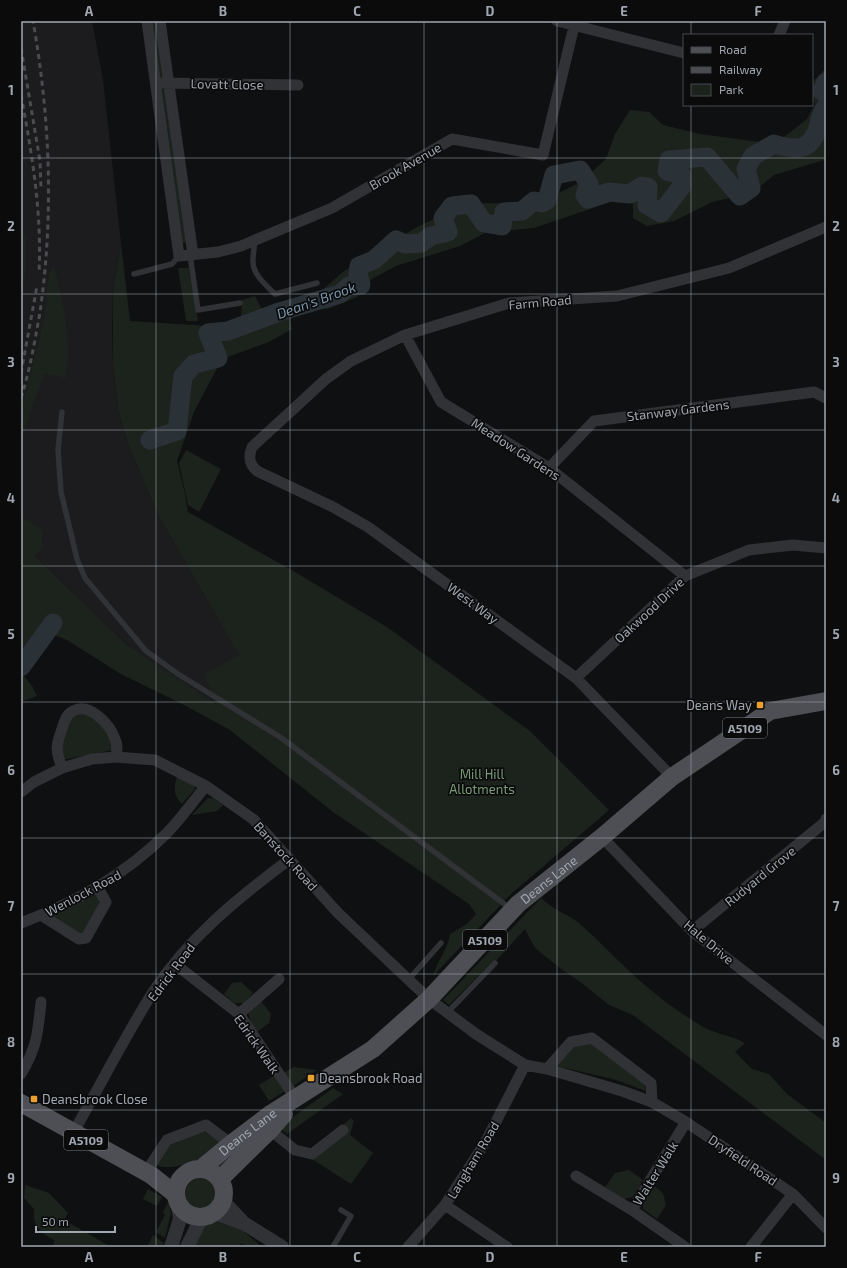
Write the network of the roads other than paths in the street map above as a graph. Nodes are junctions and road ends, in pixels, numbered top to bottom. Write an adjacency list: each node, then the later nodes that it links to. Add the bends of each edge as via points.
1 (147, 21): 8 (street)
2 (160, 21): 9 (street)
3 (557, 21): 5 (street)
4 (785, 21): 6 (street)
5 (574, 26): 7 (street); 12 (street, Brook Avenue, via 543,155 452,139 332,208)
6 (779, 34)
7 (683, 53)
8 (155, 83): 9 (street, Lovatt Close); 13 (street)
9 (168, 83): 10 (street, Lovatt Close); 13 (street)
10 (298, 85)
11 (826, 227): 17 (street, Farm Road, via 729,268 617,296 509,303)
12 (254, 241): 13 (street, Brook Avenue, via 218,252); 15 (lane, via 254,269 260,280 275,294)
13 (187, 255): 14 (lane, via 172,264); 16 (lane, via 198,310)
14 (134, 274)
15 (317, 283)
16 (240, 303)
17 (405, 335): 20 (street, Farm Road, via 351,361 326,379 252,447 249,454); 21 (street, Meadow Gardens, via 442,402)
18 (826, 398): 21 (street, Stanway Gardens, via 814,392 594,421)
19 (62, 412): 35 (lane, via 58,450 61,492 77,559 85,578 146,651 178,674 280,737)
20 (250, 462): 24 (street, West Way, via 257,471 333,507 368,527)
21 (549, 468): 23 (street, Meadow Gardens)
22 (826, 548): 23 (street, Oakwood Drive, via 794,545 749,550)
23 (685, 576): 24 (street, Oakwood Drive)
24 (576, 678): 28 (street, West Way)
25 (826, 701): 28 (main road, Deans Lane / A5109, via 770,711)
26 (116, 757): 27 (street, Banstock Road, via 92,759); 27 (street, via 116,743 108,726 90,711 79,709 73,711 66,719 57,741 56,750); 29 (street, Banstock Road, via 155,760)
27 (62, 768): 30 (street, Banstock Road, via 34,782)
28 (672, 777): 32 (main road, Deans Lane / A5109)
29 (206, 786): 33 (street, Banstock Road, via 253,819); 34 (street, Wenlock Road, via 168,832 133,865)
30 (21, 792)
31 (826, 819): 38 (street, Rudyard Grove)
32 (602, 837): 35 (main road, Deans Lane / A5109); 38 (street, Hale Drive)
33 (290, 859): 41 (street, Edrick Road, via 242,895 203,931); 43 (street, Banstock Road, via 338,913)
34 (98, 888): 36 (street, Wenlock Road, via 69,904); 36 (street, via 106,902 86,938 79,939)
35 (512, 910): 44 (main road, Deans Lane / A5109)
36 (41, 915): 37 (street, Wenlock Road)
37 (21, 923)
38 (692, 931): 48 (street, Hale Drive)
39 (441, 943): 43 (lane)
40 (495, 963): 46 (lane)
41 (175, 964): 47 (street, Edrick Walk); 58 (street, Edrick Road, via 153,992)
42 (280, 979): 47 (street)
43 (409, 979): 44 (street, Banstock Road)
44 (429, 999): 46 (street, Dryfield Road); 52 (main road, Deans Lane / A5109, via 373,1049)
45 (42, 1002): 51 (street, via 38,1038)
46 (448, 1013): 49 (street, Dryfield Road)
47 (239, 1014): 52 (street, Edrick Walk)
48 (826, 1035)
49 (525, 1065): 50 (street, Dryfield Road); 67 (street, Langham Road, via 485,1143)
50 (547, 1069): 53 (street, Dryfield Road); 53 (street, via 571,1042 592,1038 650,1083)
51 (21, 1074)
52 (296, 1099): 56 (main road, Deans Lane / A5109); 59 (main road, Deans Lane / A5109, via 272,1113)
53 (652, 1102): 55 (street, Dryfield Road)
54 (21, 1103): 58 (main road, A5109)
55 (686, 1122): 65 (street, Dryfield Road); 70 (street, Walter Walk)
56 (270, 1130): 57 (street, via 295,1150 312,1154); 64 (main road, Deans Lane / A5109)
57 (343, 1130)
58 (74, 1133): 61 (main road, A5109)
59 (231, 1144): 60 (main road, Deans Lane / A5109); 61 (street, via 206,1125 167,1140)
60 (202, 1168): 62 (main road, via 192,1169); 64 (main road, via 211,1171)
61 (149, 1174): 62 (main road, A5109, via 164,1179); 66 (main road, A5109)
62 (182, 1175): 66 (main road)
63 (576, 1176): 70 (street)
64 (220, 1179): 68 (main road, via 225,1193)
65 (793, 1194): 71 (street, Dryfield Road); 79 (street)
66 (177, 1199): 68 (main road, via 184,1211 191,1216); 72 (street, via 180,1219)
67 (445, 1205): 76 (street, Langham Road); 77 (street)
68 (215, 1210): 73 (street, via 199,1223); 74 (street, via 245,1224)
69 (341, 1210): 75 (lane, via 351,1216)
70 (632, 1210): 78 (street, Walter Walk)
71 (826, 1228)
72 (171, 1247)
73 (187, 1247)
74 (282, 1247)
75 (333, 1247)
76 (408, 1247)
77 (507, 1247)
78 (685, 1247)
79 (751, 1247)

